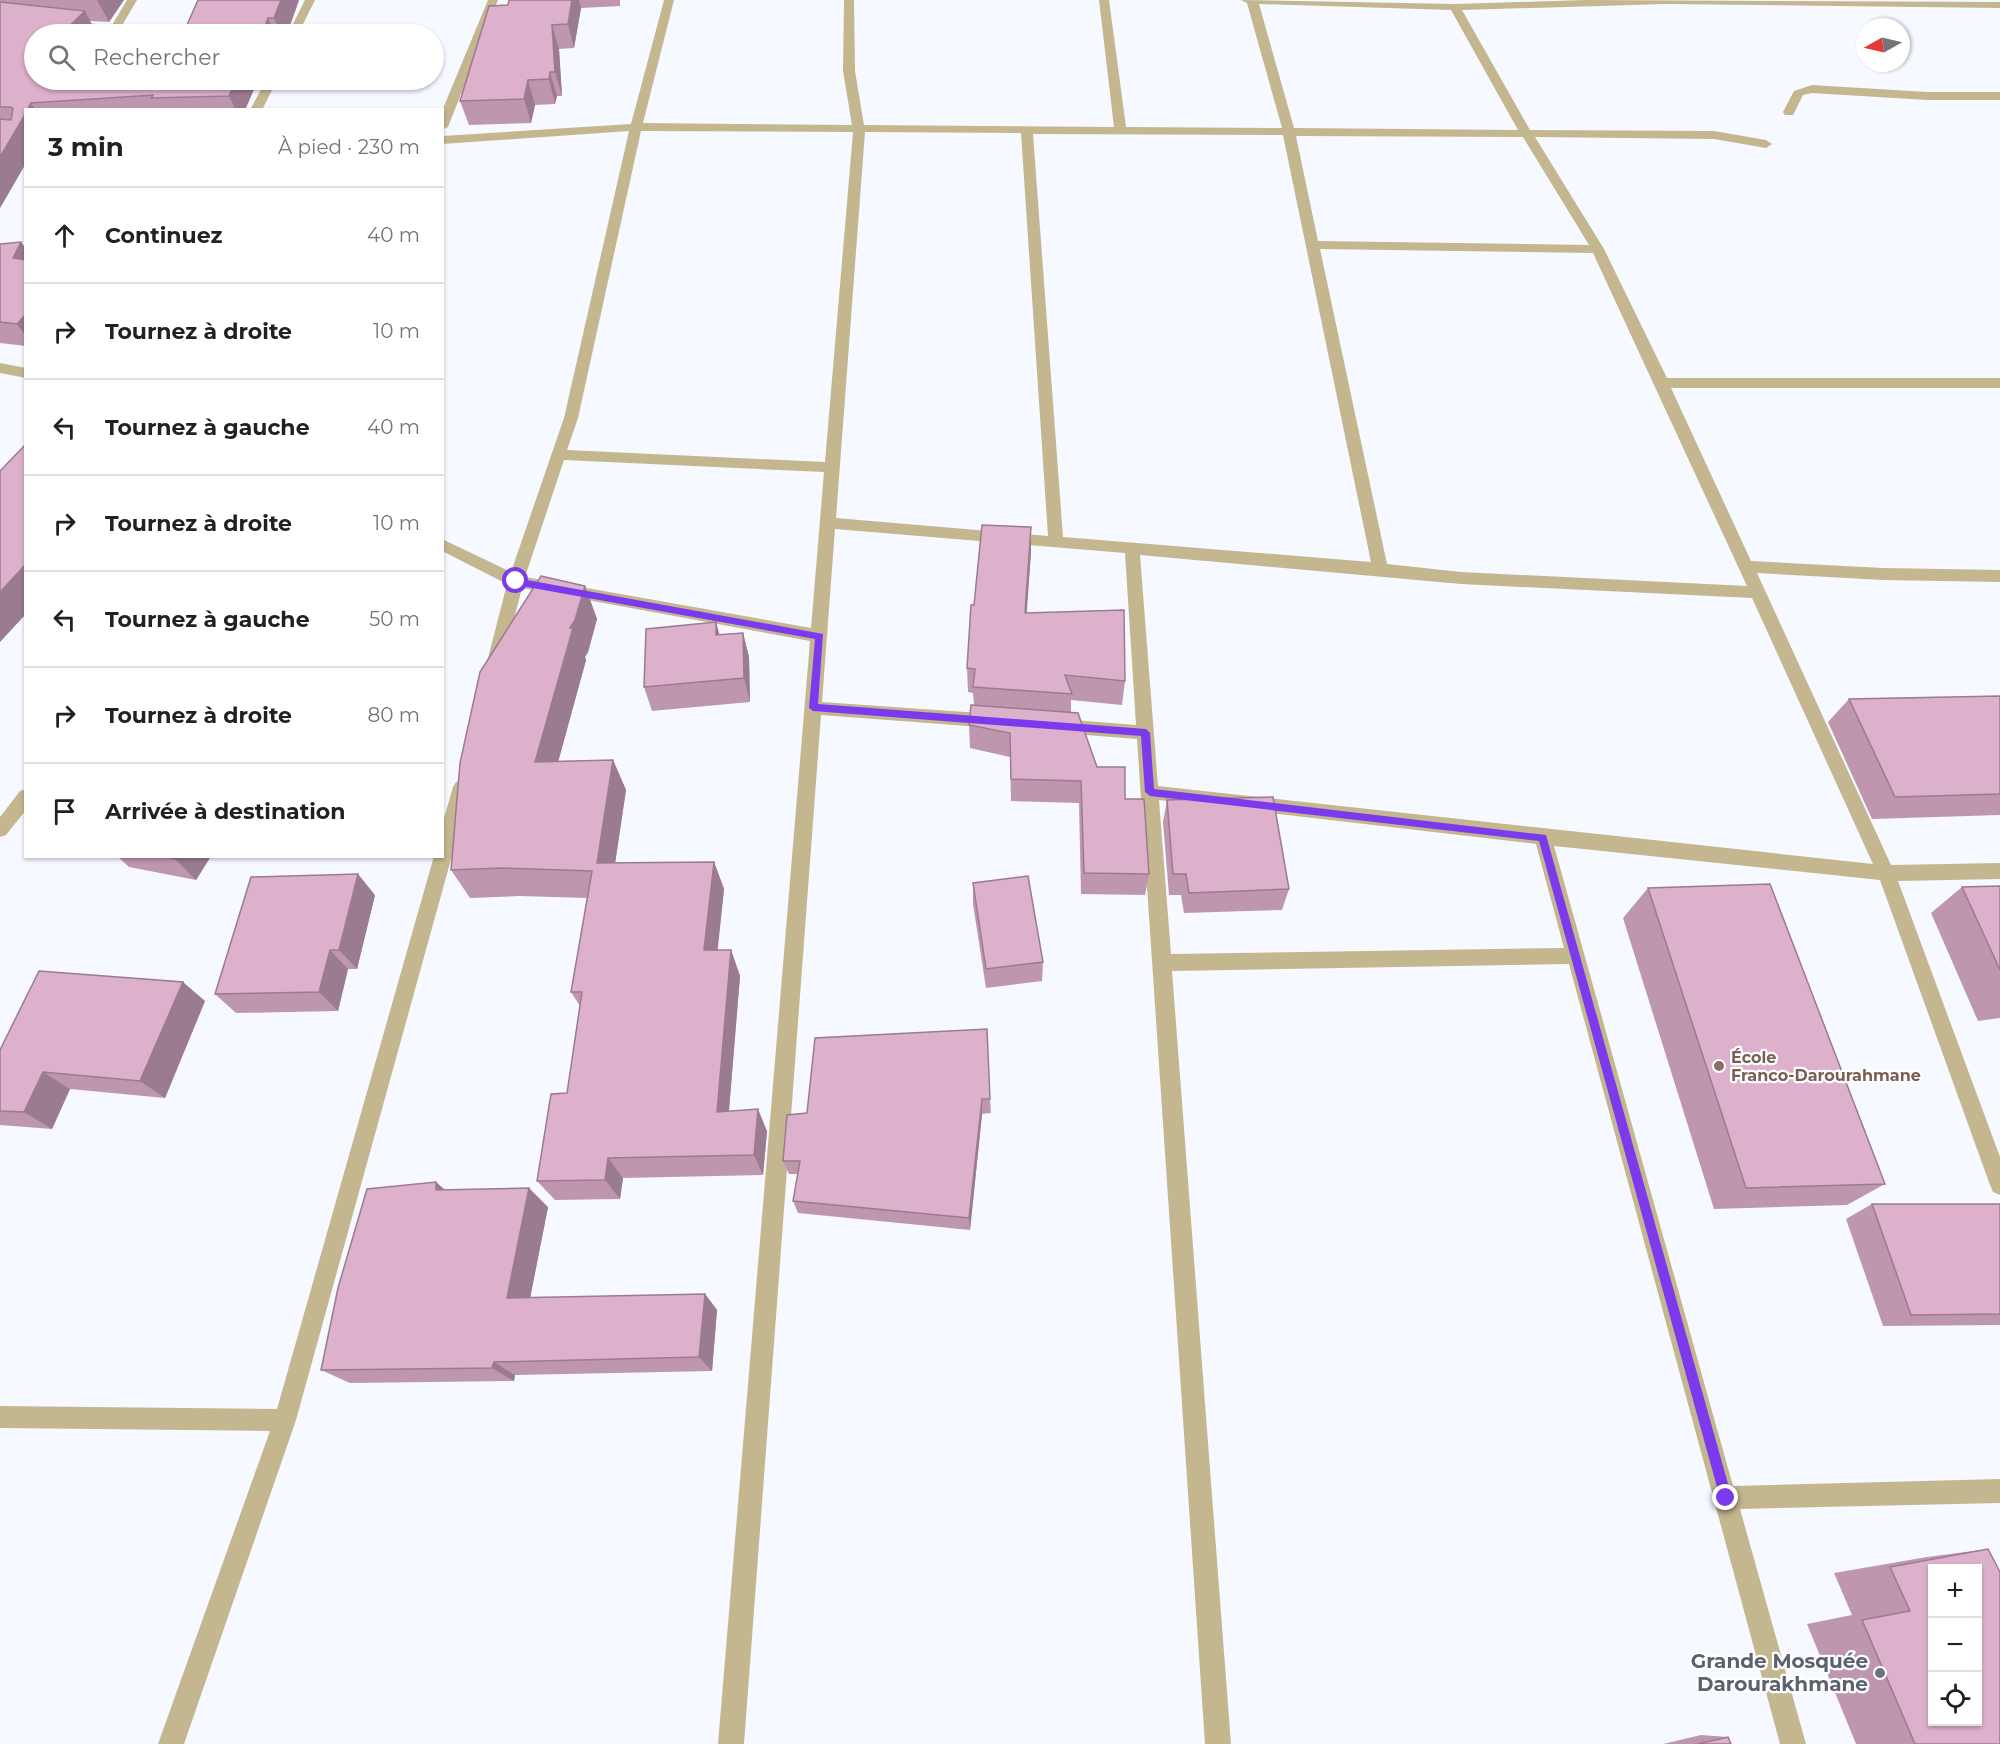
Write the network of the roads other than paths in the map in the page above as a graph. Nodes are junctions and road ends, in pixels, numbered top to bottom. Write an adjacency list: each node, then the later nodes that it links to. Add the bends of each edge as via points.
1 (132, 0): 13 (street)
2 (310, 0): 14 (street)
3 (493, 0): 19 (street)
4 (669, 0): 20 (street)
5 (849, 0): 21 (street, via 849,71)
6 (1104, 0): 23 (street)
7 (1246, 0): 8 (street)
8 (1252, 0): 12 (street); 24 (street)
9 (1666, 1): 10 (street); 11 (street)
10 (1522, 2): 12 (street)
11 (2000, 5)
12 (1455, 7): 25 (street)
13 (118, 24)
14 (298, 24)
15 (266, 90): 17 (street)
16 (2000, 96): 18 (street, via 1812,89 1798,93)
17 (257, 108)
18 (1789, 112)
19 (444, 122)
20 (636, 127): 21 (street); 26 (street); 34 (street, via 571,418)
21 (859, 129): 22 (street); 35 (street)
22 (1027, 130): 23 (street); 37 (street)
23 (1121, 131): 24 (street)
24 (1289, 133): 25 (street); 28 (street)
25 (1526, 133): 27 (street, via 1714,135); 29 (street)
26 (444, 140)
27 (1766, 144)
28 (1312, 245): 29 (street); 41 (street)
29 (1598, 249): 32 (street)
30 (0, 368): 31 (street)
31 (24, 374)
32 (1662, 383): 33 (street); 40 (street)
33 (2000, 383)
34 (559, 455): 35 (street); 43 (street)
35 (832, 468): 36 (street)
36 (828, 523): 37 (street); 45 (street)
37 (1056, 542): 39 (street)
38 (444, 545): 43 (street)
39 (1132, 549): 41 (street); 50 (street)
40 (1747, 567): 42 (street); 44 (street)
41 (1380, 569): 44 (street, via 1461,578)
42 (2000, 576)
43 (516, 581): 45 (street); 46 (street)
44 (1758, 592): 59 (street)
45 (819, 636): 47 (street)
46 (489, 684)
47 (813, 708): 48 (street); 68 (street)
48 (1015, 723)
49 (1039, 725): 50 (street)
50 (1146, 733): 52 (street)
51 (468, 764): 56 (street)
52 (1150, 792): 55 (street); 61 (street)
53 (24, 799): 54 (street)
54 (0, 830)
55 (1543, 837): 59 (street); 60 (street)
56 (444, 850)
57 (442, 858): 64 (street)
58 (2000, 871): 59 (street)
59 (1886, 873): 62 (street)
60 (1576, 956): 61 (street); 66 (street)
61 (1162, 963): 69 (street)
62 (2000, 1185)
63 (0, 1417): 64 (street)
64 (285, 1420): 67 (street)
65 (2000, 1491): 66 (street)
66 (1726, 1498): 70 (street)
67 (171, 1744)
68 (731, 1744)
69 (1218, 1744)
70 (1793, 1744)

